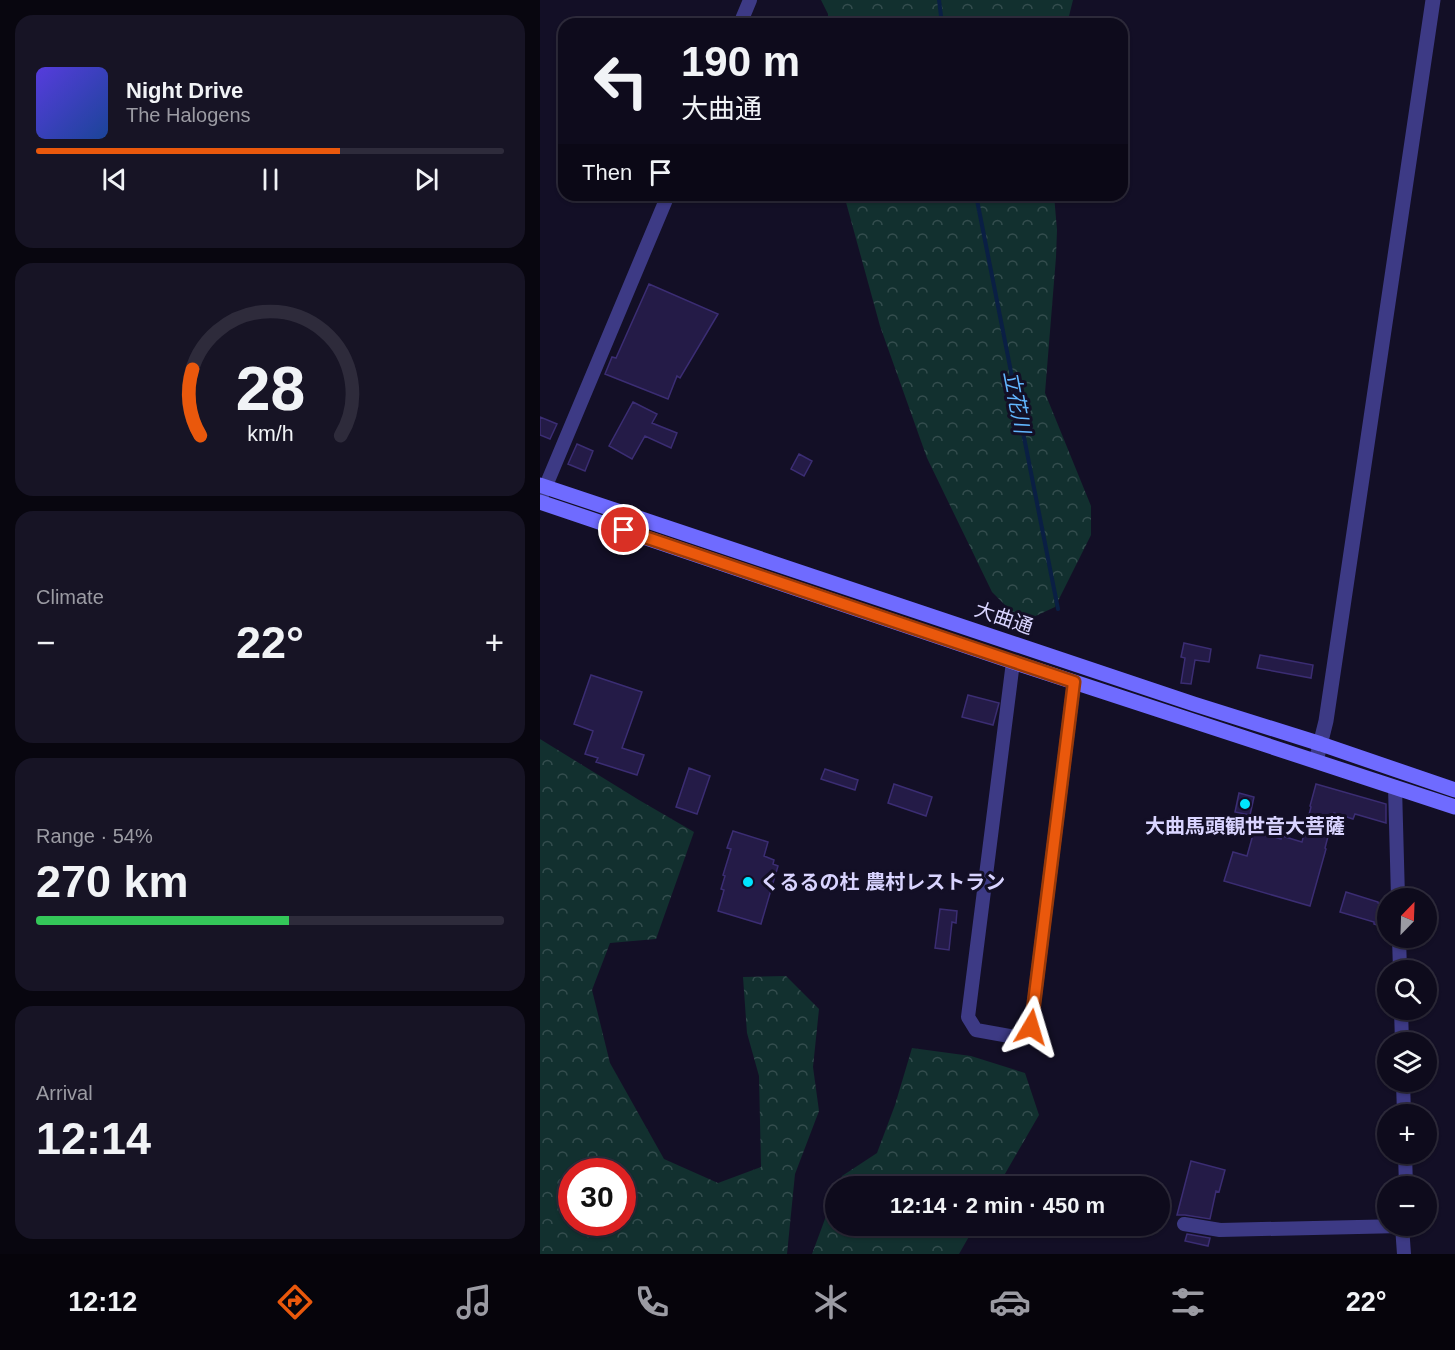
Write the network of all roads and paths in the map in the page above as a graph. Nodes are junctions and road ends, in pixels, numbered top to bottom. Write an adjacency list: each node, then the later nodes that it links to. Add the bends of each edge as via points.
1 (750, 0): 3 (street)
2 (1433, 0): 8 (street)
3 (742, 18)
4 (665, 201): 5 (street)
5 (541, 493): 6 (main road, 大曲通); 8 (main road, 大曲通)
6 (1013, 662): 7 (main road, 大曲通); 7 (street, via 968,1017 976,1030 1015,1037 1031,1027)
7 (1074, 682): 9 (main road, 大曲通)
8 (1321, 744): 9 (street); 11 (main road, 大曲通)
9 (1316, 761): 10 (main road, 大曲通)
10 (1395, 787): 12 (main road, 大曲通); 13 (street)
11 (1455, 790)
12 (1455, 807)
13 (1398, 888)
14 (1184, 1224): 15 (street, via 1220,1230)
15 (1377, 1227)
16 (1403, 1236): 17 (street)
17 (1404, 1254)

